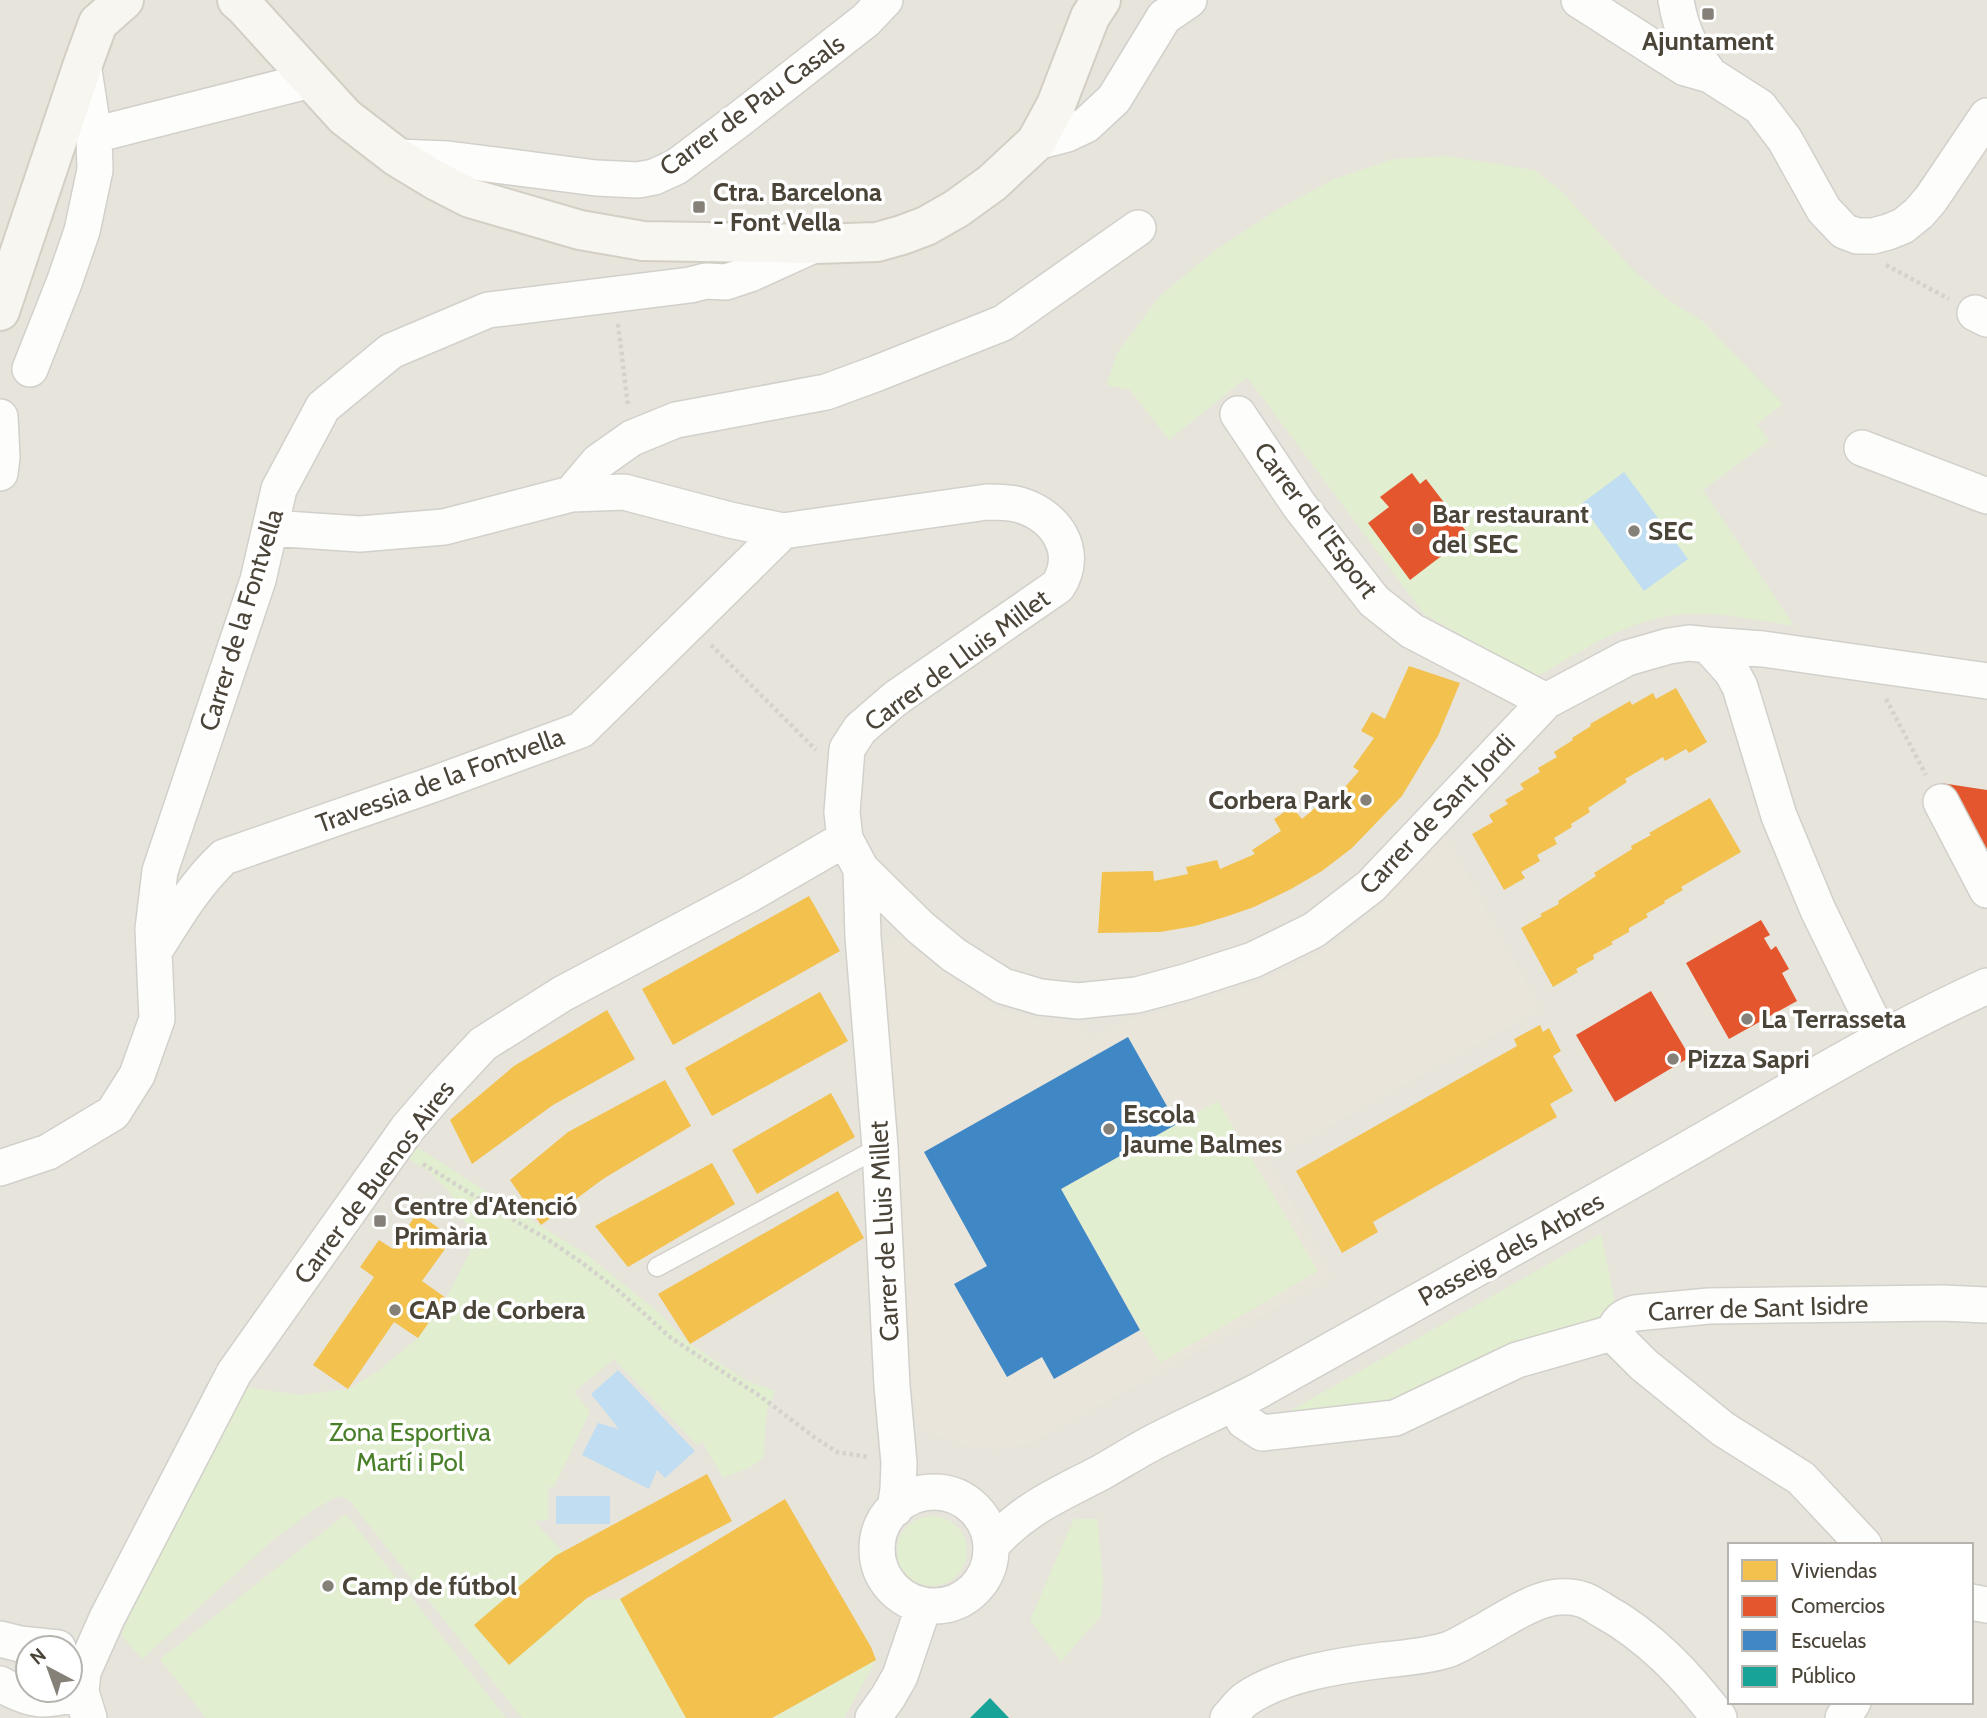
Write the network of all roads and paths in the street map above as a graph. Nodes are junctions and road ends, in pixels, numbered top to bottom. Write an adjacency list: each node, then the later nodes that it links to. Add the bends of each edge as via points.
1 (237, 0): 12 (street)
2 (885, 0): 17 (street, Carrer de Pau Casals, via 741,118 676,167 654,177 596,178)
3 (1101, 0): 10 (street)
4 (1189, 0): 13 (street, via 1164,17)
5 (1579, 0): 8 (street)
6 (1677, 5): 8 (street, via 1667,20); 11 (street, via 1692,50)
7 (110, 8): 9 (street)
8 (1625, 30): 11 (street, via 1685,68)
9 (83, 64): 15 (street); 24 (street)
10 (1068, 74): 13 (street, via 1092,92); 16 (street)
11 (1710, 75): 19 (street, via 1760,107 1785,140 1824,210 1844,231)
12 (311, 80): 15 (street); 17 (street, via 345,117)
13 (1114, 99): 16 (street, via 1086,125)
14 (1987, 116): 19 (street, via 1919,213 1903,226)
15 (94, 135): 26 (street, via 95,170 82,231)
16 (1037, 142): 21 (street, via 992,183 926,226 877,242)
17 (397, 157): 20 (street, via 470,198 580,230 643,241)
18 (1138, 228): 29 (street, via 1003,323 826,392 676,420)
19 (1873, 236): 25 (path, via 1886,267)
20 (723, 243): 21 (street); 22 (street, via 719,261)
21 (816, 244): 22 (street, Carrer de la Fontvella, via 738,278)
22 (706, 281): 23 (street, Carrer de la Fontvella)
23 (614, 294): 29 (path); 34 (street, Carrer de la Fontvella, via 488,310 391,351 323,407 279,489)
24 (0, 311)
25 (1981, 316)
26 (30, 369)
27 (1238, 414): 40 (street, Carrer de l'Esport, via 1374,601 1412,631)
28 (0, 417): 31 (street)
29 (632, 438): 32 (street, via 598,462)
30 (1862, 448): 33 (street)
31 (0, 473)
32 (571, 495): 34 (street, Carrer de Lluis Millet, via 443,527 360,534); 35 (street, Carrer de Lluis Millet, via 624,492)
33 (1987, 496)
34 (270, 527): 47 (street, Carrer de la Fontvella, via 258,580 160,871)
35 (783, 531): 36 (street, Travessia de la Fontvella); 41 (street, Carrer de Lluis Millet, via 987,502 1019,504 1033,510 1063,538 1067,562 1058,586 878,712 847,749)
36 (689, 622): 41 (path); 47 (street, Travessia de la Fontvella, via 581,730 223,857 183,905)
37 (1708, 645): 38 (street, Carrer de Sant Jordi); 40 (street, Carrer de Sant Jordi, via 1669,646 1627,658); 49 (street, via 1740,687 1779,816 1818,910)
38 (1868, 664): 39 (street, Carrer de Sant Jordi); 42 (path)
39 (1987, 681)
40 (1546, 701): 45 (street, Carrer de Sant Jordi, via 1371,886 1314,930 1241,964 1138,995 1078,1001 1040,997 1003,986 954,955)
41 (844, 778): 43 (street, Carrer de Lluis Millet, via 842,812)
42 (1941, 802): 44 (street)
43 (853, 854): 45 (street, Carrer de Sant Jordi); 46 (street, Carrer de Lluis Millet); 50 (street, Carrer de Buenos Aires, via 750,894 562,995 484,1044)
44 (1987, 890)
45 (907, 916): 46 (street)
46 (863, 937): 51 (street, Carrer de Lluis Millet)
47 (153, 953): 52 (street, Carrer de la Fontvella, via 157,1020 137,1074 113,1113 48,1152)
48 (1987, 986): 49 (street, Passeig dels Arbres)
49 (1881, 1039): 56 (street, Passeig dels Arbres)
50 (395, 1147): 57 (path, via 581,1262 671,1338 837,1452); 64 (street, Carrer de Buenos Aires, via 234,1373 107,1618)
51 (880, 1147): 53 (lane); 57 (street, Carrer de Lluis Millet)
52 (0, 1168)
53 (657, 1267)
54 (1987, 1305): 55 (street, Carrer de Sant Isidre, via 1709,1306 1626,1315)
55 (1612, 1333): 56 (street, Carrer de Sant Isidre, via 1517,1360 1395,1418 1262,1433 1244,1420); 61 (street, via 1723,1429 1801,1478)
56 (1235, 1403): 59 (street, Passeig dels Arbres, via 1168,1434)
57 (899, 1463): 58 (street, Carrer de Lluis Millet)
58 (895, 1509): 60 (street, via 929,1493 953,1496); 63 (street, via 880,1532 878,1560 899,1594)
59 (1032, 1509): 60 (street, Passeig dels Arbres); 62 (street, Passeig dels Arbres)
60 (975, 1510): 62 (street, via 986,1526)
61 (1862, 1543)
62 (991, 1546): 63 (street, via 988,1570 973,1591 950,1604)
63 (924, 1605): 65 (street, via 900,1676)
64 (84, 1677)
65 (873, 1718)
66 (1228, 1718): 67 (street, via 1245,1699 1300,1675 1448,1649 1535,1601 1559,1597 1583,1600 1651,1642)
67 (1720, 1718)

